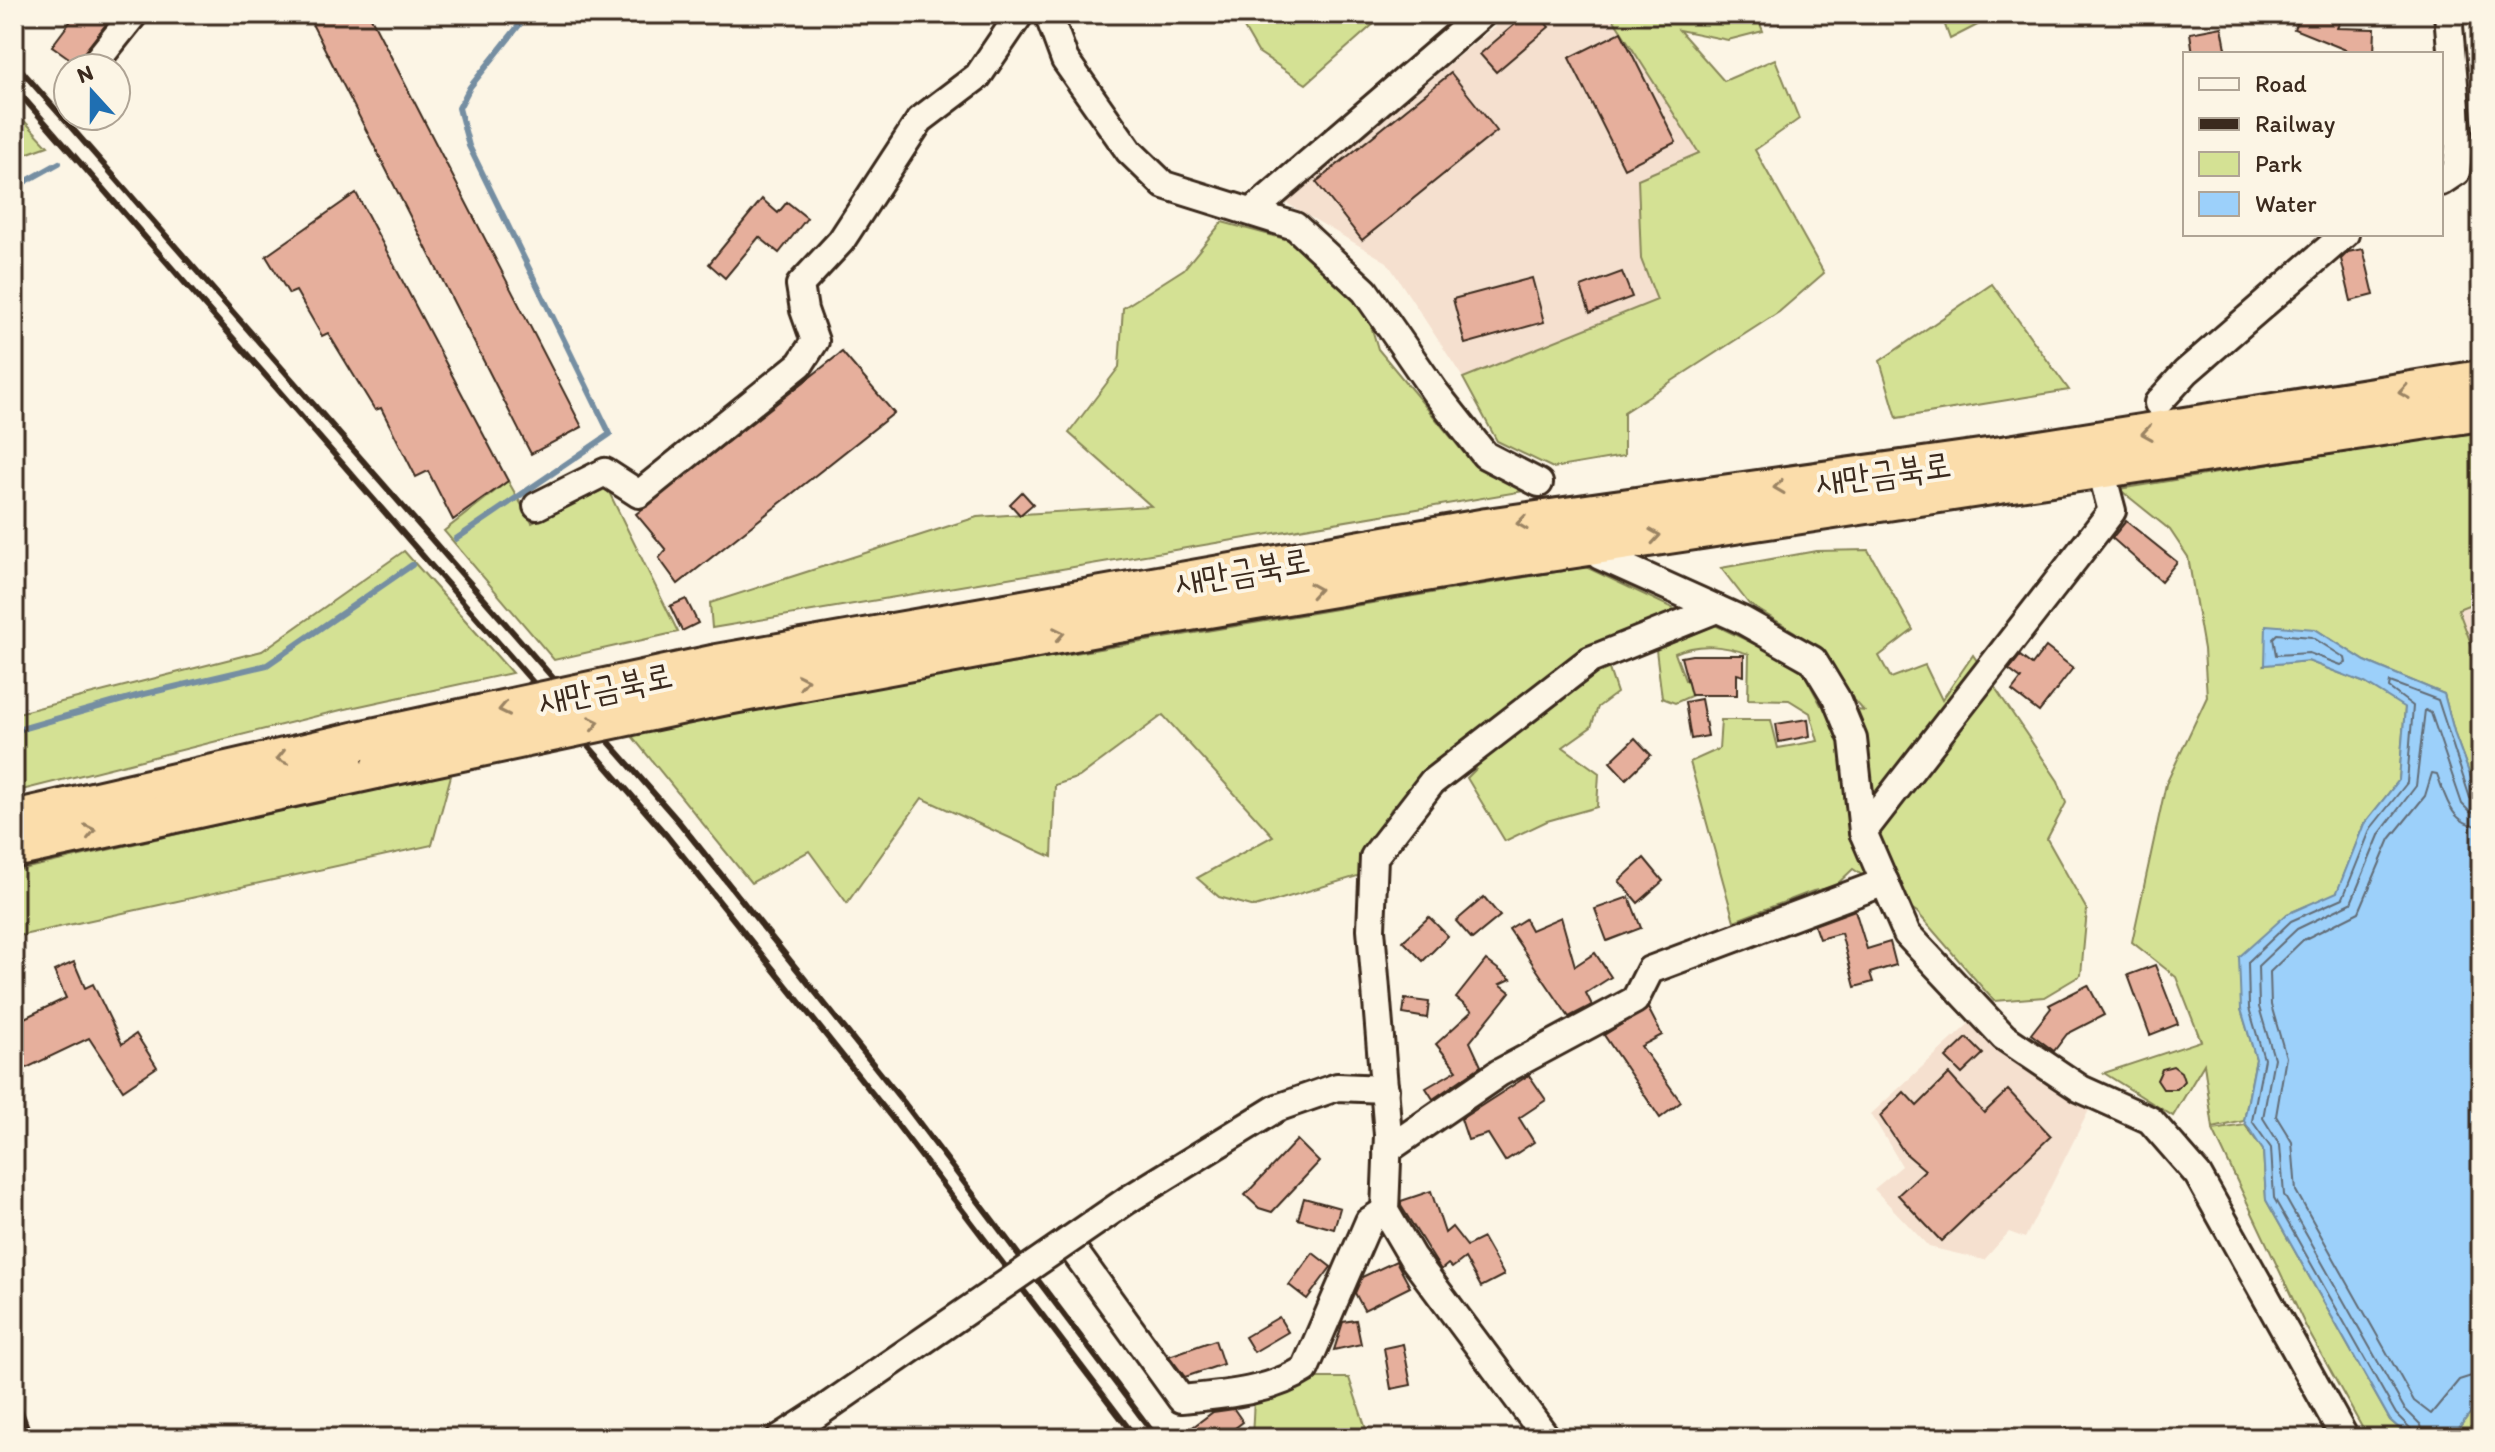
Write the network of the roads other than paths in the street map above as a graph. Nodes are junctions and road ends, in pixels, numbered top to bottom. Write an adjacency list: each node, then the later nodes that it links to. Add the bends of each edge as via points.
1 (134, 14): 6 (street)
2 (1020, 14): 15 (street, via 978,76 920,120 841,241 800,285 815,341 800,364 639,494 605,472)
3 (1048, 14): 8 (street, via 1065,60 1129,151 1155,177 1194,196)
4 (1482, 14): 8 (street)
5 (2448, 14): 7 (street, via 2459,142 2456,172)
6 (104, 52)
7 (2443, 181)
8 (1253, 211): 13 (street, via 1295,226 1365,291 1485,455)
9 (2343, 236): 11 (street, via 2186,372)
10 (2481, 380): 18 (highway, 새만금북로, one-way to 18, via 2002,456 1487,528)
11 (2158, 403)
12 (2481, 411): 18 (highway, 새만금북로, one-way to 12)
13 (1539, 483)
14 (2105, 485): 21 (street, via 2112,511)
15 (537, 506)
16 (1600, 556): 17 (street)
17 (1717, 609): 21 (street, via 1813,660 1853,739); 24 (street, via 1590,660 1432,782 1374,857 1371,929)
18 (722, 680): 19 (highway, 새만금북로, bridge)
19 (370, 754): 20 (highway, 새만금북로, one-way to 20); 22 (highway, 새만금북로, one-way to 19)
20 (14, 820)
21 (1863, 832): 23 (street)
22 (14, 848)
23 (1885, 882): 25 (street, via 1650,970 1635,1000 1499,1073); 30 (street, via 1907,934 2004,1037 2081,1089 2150,1120 2198,1175)
24 (1385, 1089): 25 (street); 27 (street, bridge, via 1337,1087 1277,1108)
25 (1387, 1150): 26 (street)
26 (1385, 1211): 27 (street, via 1369,1221 1305,1369 1290,1379 1236,1393 1181,1399); 29 (street, via 1420,1270)
27 (1067, 1241): 28 (street, bridge)
28 (780, 1438)
29 (1547, 1438)
30 (2345, 1438)

